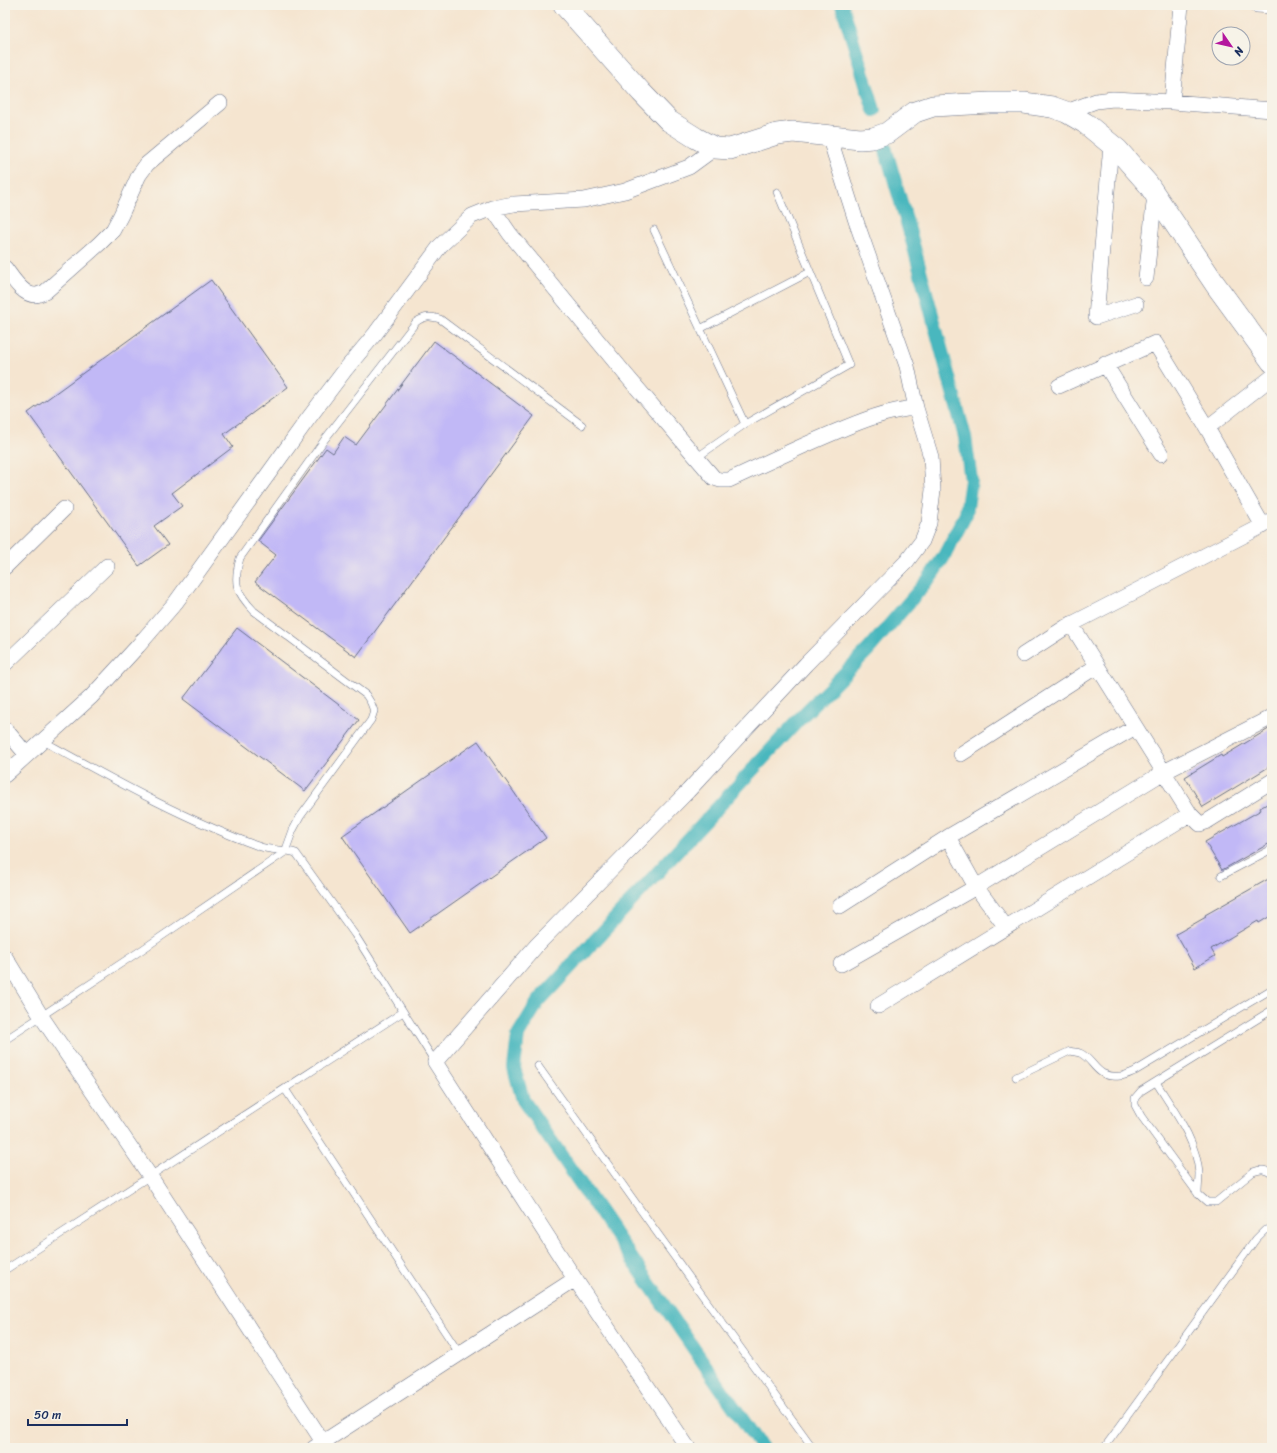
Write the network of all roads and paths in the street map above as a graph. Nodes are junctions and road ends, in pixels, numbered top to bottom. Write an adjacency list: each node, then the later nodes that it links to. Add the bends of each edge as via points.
1 (564, 5): 11 (street, via 669,121)
2 (1181, 5): 5 (street)
3 (1257, 5): 4 (street)
4 (1272, 6)
5 (1172, 102): 7 (street); 8 (street, via 1113,99 1096,101)
6 (220, 103): 16 (street, via 147,164 112,230 100,244 45,292 35,295 28,293)
7 (1272, 110)
8 (1066, 112): 9 (street, via 1024,103 990,102 933,106 915,112 887,133 873,138); 10 (street, via 1085,123)
9 (829, 136): 11 (street, via 793,132 777,134 730,149); 25 (street, via 856,222 907,366)
10 (1111, 145): 13 (street); 19 (street, via 1096,317)
11 (715, 148): 14 (street, via 689,167 625,191 584,200)
12 (777, 192): 17 (lane)
13 (1155, 194): 18 (street); 21 (street, via 1215,284)
14 (492, 208): 30 (street, via 510,234); 42 (street, via 472,216 440,246 305,423 176,602 91,697)
15 (654, 230): 20 (lane)
16 (5, 268)
17 (810, 272): 20 (lane); 26 (lane, via 849,365)
18 (1146, 278)
19 (1136, 304)
20 (700, 329): 26 (lane)
21 (1272, 362)
22 (1106, 364): 24 (street); 28 (street, via 1155,343); 29 (street)
23 (1272, 377): 28 (street)
24 (1058, 386)
25 (916, 408): 30 (street, via 904,409 852,425 729,480 714,478); 64 (street, via 931,457 933,490 929,523 922,541 907,561 537,946)
26 (745, 424): 30 (lane)
27 (582, 425): 51 (lane, via 440,319 424,317 416,322 325,439 240,558 237,584 242,598 254,611 366,695 374,711 371,720 300,817)
28 (1207, 428): 32 (street)
29 (1161, 454)
30 (696, 458)
31 (64, 509): 34 (street)
32 (1268, 523): 35 (street)
33 (108, 566): 37 (street)
34 (5, 567)
35 (1071, 624): 36 (street); 38 (street)
36 (1023, 654)
37 (5, 664)
38 (1097, 666): 40 (street); 43 (street)
39 (1272, 716): 45 (street)
40 (1135, 727): 45 (street); 49 (street)
41 (5, 729): 44 (street)
42 (42, 741): 44 (street); 51 (lane, via 205,825 260,847)
43 (961, 754)
44 (27, 755): 46 (street)
45 (1164, 772): 48 (street); 53 (street)
46 (5, 775)
47 (1272, 781): 48 (street, via 1206,822 1200,824)
48 (1190, 814): 55 (street)
49 (948, 837): 53 (street); 54 (street)
50 (1272, 848): 52 (lane)
51 (285, 852): 61 (lane, via 292,851 300,857 355,936); 62 (lane)
52 (1221, 876)
53 (976, 887): 55 (street); 57 (street)
54 (840, 906)
55 (1006, 927): 59 (street)
56 (5, 957): 62 (street)
57 (841, 964)
58 (1272, 989): 66 (lane, via 1135,1071 1121,1076 1108,1076 1095,1068 1086,1057 1070,1051)
59 (878, 1006)
60 (1272, 1010): 67 (lane)
61 (403, 1012): 64 (lane); 68 (lane)
62 (41, 1016): 63 (lane); 70 (street)
63 (5, 1040)
64 (435, 1062): 74 (street)
65 (538, 1066): 78 (lane)
66 (1016, 1077)
67 (1156, 1082): 71 (lane, via 1186,1130 1193,1147 1199,1172); 71 (lane, via 1138,1094 1135,1105)
68 (285, 1088): 70 (lane); 75 (lane)
69 (1272, 1174): 71 (lane, via 1260,1169 1254,1172 1216,1202 1207,1202)
70 (150, 1176): 73 (lane); 76 (street)
71 (1198, 1194)
72 (1272, 1229): 79 (lane, via 1265,1230 1256,1239)
73 (5, 1270)
74 (575, 1279): 75 (street); 77 (street)
75 (459, 1354): 76 (street)
76 (321, 1446)
77 (688, 1448)
78 (813, 1448)
79 (1104, 1448)

